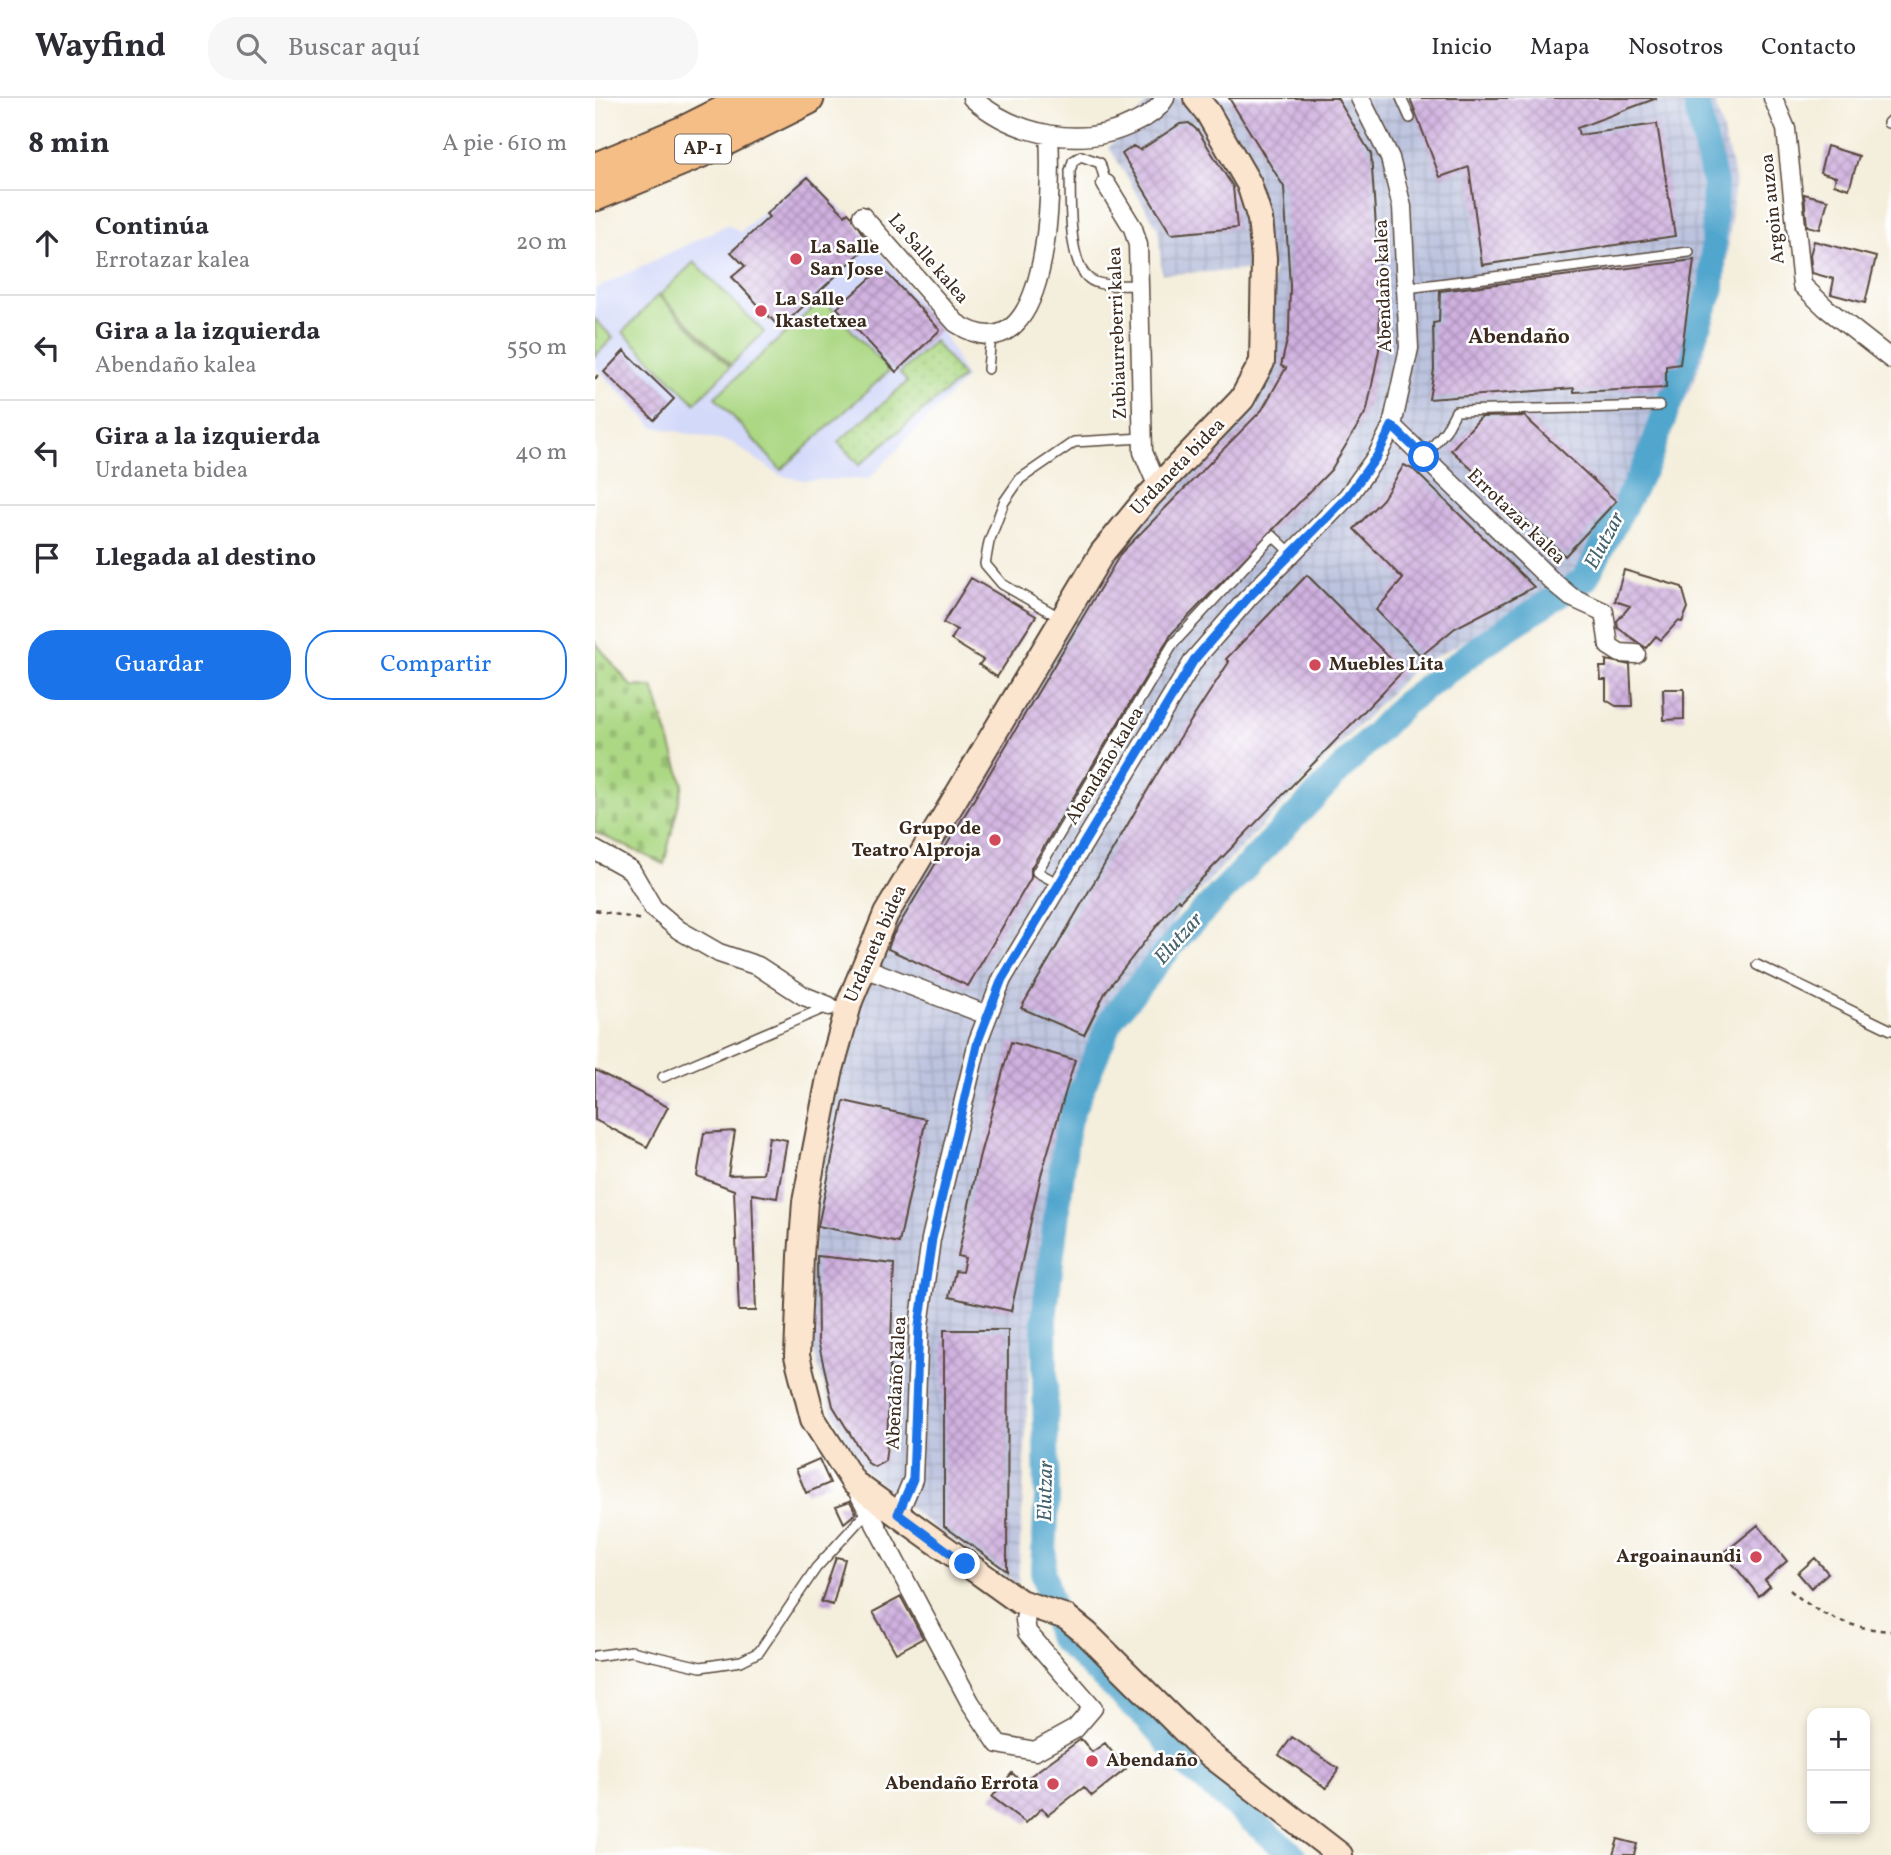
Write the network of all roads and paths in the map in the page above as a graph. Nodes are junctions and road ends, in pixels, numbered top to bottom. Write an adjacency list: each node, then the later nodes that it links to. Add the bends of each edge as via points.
1 (754, 98): 11 (highway, AP-1)
2 (807, 98): 13 (highway, AP-1, via 702,150)
3 (972, 98): 10 (street, via 991,112)
4 (1165, 98): 10 (street, via 1127,127 1097,136)
5 (1196, 98): 27 (street, Urdaneta bidea, via 1235,158 1255,200 1263,239 1265,336 1262,362 1242,399)
6 (1360, 98): 17 (street, Abendaño kalea, via 1389,158 1402,207)
7 (1401, 98): 9 (lane)
8 (1773, 98): 19 (street, Argoin auzoa, via 1786,129 1802,285)
9 (1411, 118)
10 (1049, 135): 18 (street, via 1047,235 1038,279 1024,314 1007,331)
11 (595, 170)
12 (1106, 184): 16 (street, Zubiaurreberri kalea, via 1133,228); 16 (lane, via 1100,163 1081,156 1073,161 1075,258 1092,282)
13 (595, 194)
14 (862, 216): 18 (street, La Salle kalea, via 956,323)
15 (1689, 252): 17 (lane)
16 (1138, 285): 25 (street, Zubiaurreberri kalea)
17 (1407, 288): 24 (street, Abendaño kalea, via 1409,348)
18 (991, 335): 20 (lane)
19 (1891, 359)
20 (988, 369)
21 (600, 372): 22 (path)
22 (595, 379)
23 (1659, 406): 26 (lane, via 1457,411)
24 (1392, 426): 26 (street, Errotazar kalea); 28 (street, Abendaño kalea, via 1348,496)
25 (1143, 438): 27 (street, Zubiaurreberri kalea, via 1143,452); 29 (lane, via 1074,442 1020,479 1004,502 985,565 1002,584)
26 (1424, 457): 30 (street, Errotazar kalea, via 1570,597 1604,612 1609,646 1620,653)
27 (1157, 487): 29 (street, Urdaneta bidea, via 1102,553)
28 (1292, 554): 32 (street, Abendaño kalea, via 1194,660); 32 (lane, via 1273,537 1173,644 1037,872)
29 (1061, 618): 36 (street, Urdaneta bidea, via 892,902)
30 (1636, 654)
31 (595, 850): 34 (street, via 631,870 653,908)
32 (1059, 884): 38 (street, Abendaño kalea, via 1002,979)
33 (595, 910): 34 (path)
34 (667, 922): 37 (street, via 719,953 758,966 804,996)
35 (1757, 965): 39 (lane)
36 (862, 967): 37 (street, Urdaneta bidea); 38 (street)
37 (838, 1008): 40 (lane); 41 (street, Urdaneta bidea, via 805,1202 797,1356 813,1419)
38 (987, 1015): 43 (street, Abendaño kalea, via 957,1122 932,1239 919,1326 913,1479)
39 (1891, 1030)
40 (663, 1077)
41 (854, 1483): 42 (street); 43 (street, Urdaneta bidea)
42 (868, 1511): 45 (street, via 970,1702 998,1744 1035,1751 1075,1729 1093,1708 1027,1632 1025,1620); 47 (lane, via 816,1568 759,1652 741,1661 701,1667 631,1651)
43 (898, 1514): 45 (street, Urdaneta bidea)
44 (1790, 1590): 46 (path, via 1830,1619)
45 (1032, 1607): 48 (street, Urdaneta bidea, via 1066,1617 1204,1750)
46 (1891, 1631)
47 (595, 1656)
48 (1339, 1855)

